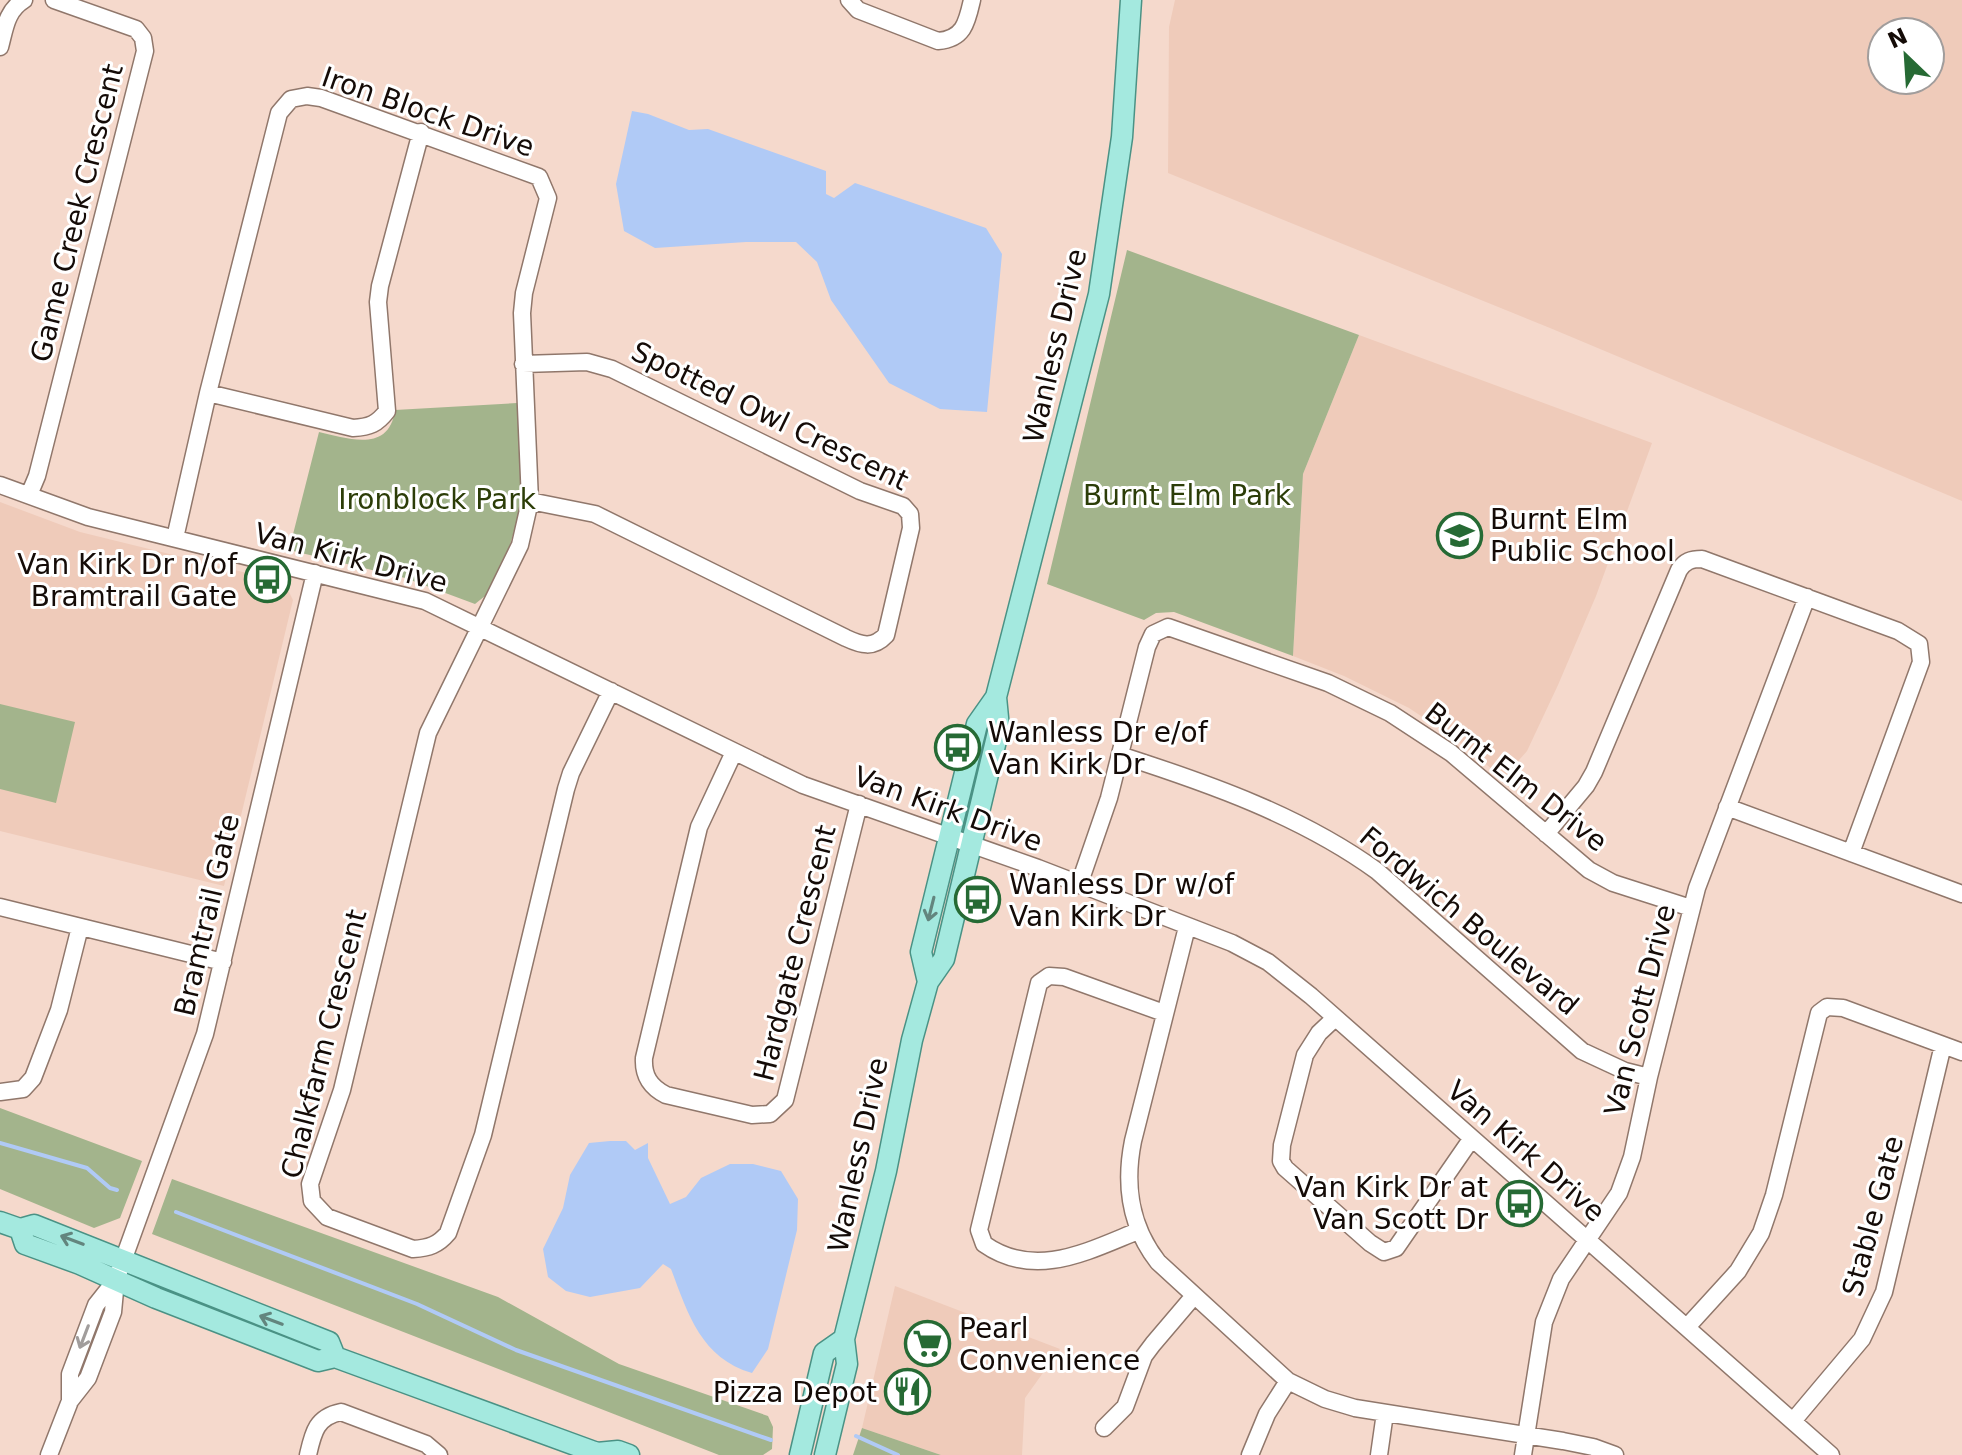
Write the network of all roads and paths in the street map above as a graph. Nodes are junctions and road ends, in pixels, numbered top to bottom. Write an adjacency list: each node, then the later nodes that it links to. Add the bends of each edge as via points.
1 (24, 0): 6 (street, via 7,17)
2 (54, 0): 11 (street, Game Creek Crescent, via 136,29 145,51)
3 (849, 0): 4 (street, via 858,10 938,41 963,30)
4 (972, 0)
5 (1131, 0): 18 (main road, Wanless Drive, via 1122,137 1099,294)
6 (0, 47)
7 (421, 132): 8 (street, Iron Block Drive, via 531,172 547,190 547,209 524,293); 9 (street, Iron Block Drive, via 307,96 291,99 279,113); 9 (street, via 380,286 387,411 379,422 353,428)
8 (523, 364): 12 (street, Iron Block Drive); 12 (street, Spotted Owl Crescent, via 587,362 612,369 860,491 897,502 910,514 911,528 886,635 877,643 861,645 595,514)
9 (208, 393): 13 (street, Iron Block Drive)
10 (0, 485): 11 (street, Van Kirk Drive)
11 (29, 495): 13 (street, Van Kirk Drive, via 88,517)
12 (530, 501): 16 (street, Iron Block Drive, via 520,545)
13 (175, 538): 14 (street, Van Kirk Drive)
14 (315, 573): 16 (street, Van Kirk Drive, via 425,601); 33 (street, Bramtrail Gate)
15 (1807, 597): 22 (street, Van Scott Drive); 23 (street, via 1702,559 1684,563 1594,772); 26 (street, via 1907,635 1921,649 1921,662)
16 (480, 626): 17 (street, Van Kirk Drive); 17 (street, Chalkfarm Crescent, via 428,733 342,1090 310,1184 312,1201 327,1217 413,1249 436,1244 448,1233 483,1135 571,773)
17 (611, 691): 19 (street, Van Kirk Drive)
18 (996, 697): 24 (main road, Wanless Drive, via 977,724); 25 (main road, Wanless Drive, via 999,728)
19 (734, 752): 21 (street, Van Kirk Drive); 21 (street, Hardgate Crescent, via 699,827 644,1058 647,1079 666,1095 752,1115 770,1114 785,1100)
20 (1120, 755): 23 (street, Burnt Elm Drive, via 1149,640 1157,631 1177,628 1328,683 1390,713 1445,748); 27 (street, Burnt Elm Drive); 39 (street, Fordwich Boulevard, via 1270,809 1342,846 1582,1051)
21 (859, 804): 24 (street, Van Kirk Drive)
22 (1727, 807): 26 (street); 30 (street, Van Scott Drive)
23 (1546, 834): 30 (street, Burnt Elm Drive, via 1602,878)
24 (949, 836): 25 (street, Van Kirk Drive); 34 (main road, Wanless Drive, one-way to 34, via 921,952)
25 (972, 844): 27 (street, Van Kirk Drive); 34 (main road, Wanless Drive, via 944,959)
26 (1851, 853): 28 (street)
27 (1079, 885): 32 (street, Van Kirk Drive)
28 (1962, 894)
29 (0, 907): 31 (street)
30 (1691, 908): 39 (street, Van Scott Drive)
31 (80, 927): 33 (street); 40 (street, via 59,1010 33,1078 23,1089)
32 (1187, 927): 35 (street); 36 (street, Van Kirk Drive, via 1268,962)
33 (223, 962): 45 (street, Bramtrail Gate, via 197,1062)
34 (928, 982): 48 (main road, Wanless Drive)
35 (1164, 1013): 43 (street, via 1128,1171); 43 (street, via 1064,977 1049,976 1039,983 979,1230 984,1244 997,1252 1041,1262 1080,1255)
36 (1335, 1018): 41 (street, Van Kirk Drive); 41 (street, via 1305,1055 1281,1161 1370,1243 1384,1252 1396,1248)
37 (1943, 1045): 38 (street); 47 (street, via 1843,1008 1827,1007 1819,1013 1761,1233 1738,1271); 51 (street, Stable Gate, via 1876,1312 1854,1350)
38 (1962, 1052)
39 (1649, 1077): 44 (street, Van Scott Drive, via 1619,1193)
40 (0, 1092)
41 (1472, 1138): 44 (street, Van Kirk Drive)
42 (10, 1226): 45 (main road, via 34,1225)
43 (1138, 1231): 46 (street, via 1163,1269)
44 (1586, 1239): 47 (street, Van Kirk Drive); 53 (street, Van Scott Drive, via 1561,1279 1544,1322)
45 (120, 1270): 54 (main road, via 329,1342 335,1357); 55 (street, Bramtrail Gate, via 96,1305 70,1374 70,1401)
46 (1193, 1297): 49 (street); 52 (street, via 1144,1356 1125,1407)
47 (1687, 1327): 51 (street, Van Kirk Drive)
48 (844, 1339): 59 (main road, Wanless Drive, via 824,1353); 60 (main road, Wanless Drive, via 847,1364)
49 (1288, 1381): 50 (street, via 1338,1404); 61 (street)
50 (1385, 1413): 53 (street); 62 (street)
51 (1793, 1421): 65 (street, Van Kirk Drive)
52 (1104, 1428)
53 (1526, 1434): 63 (street, Van Scott Drive); 64 (street)
54 (598, 1454): 58 (main road)
55 (49, 1455)
56 (308, 1455): 57 (street, via 316,1426 341,1412 426,1444)
57 (439, 1455)
58 (629, 1455)
59 (800, 1455)
60 (825, 1455)
61 (1250, 1455)
62 (1379, 1455)
63 (1523, 1455)
64 (1615, 1455)
65 (1831, 1455)

